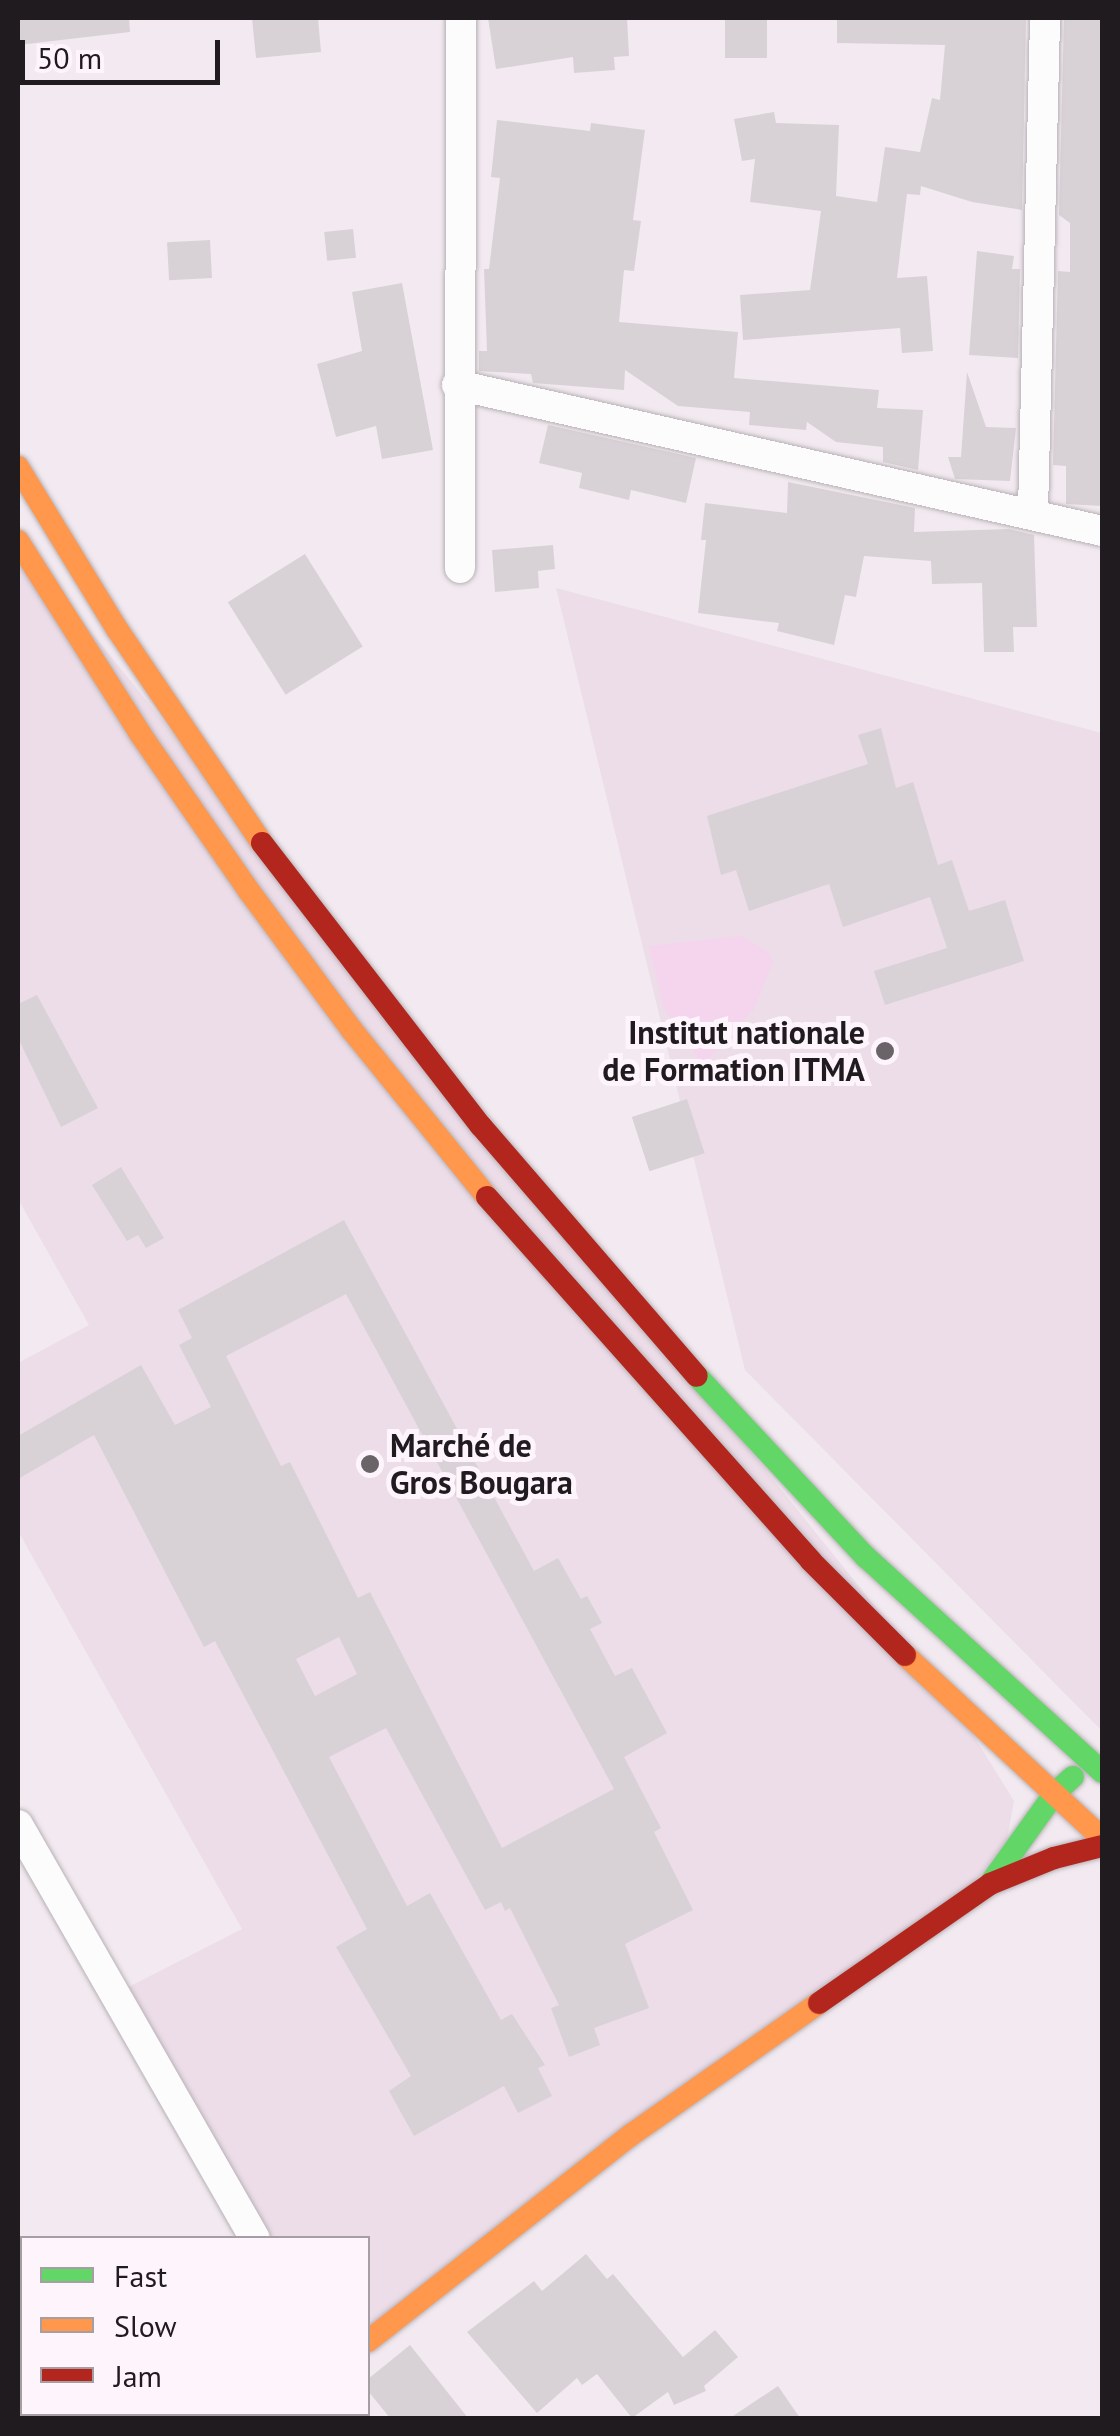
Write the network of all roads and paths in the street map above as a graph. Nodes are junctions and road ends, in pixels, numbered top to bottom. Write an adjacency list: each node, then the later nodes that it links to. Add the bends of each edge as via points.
1 (460, 18): 3 (street)
2 (1045, 18): 5 (street)
3 (457, 385): 5 (street); 8 (street)
4 (18, 467): 9 (main road, via 235,807 482,1126 693,1372 866,1556)
5 (1033, 512): 6 (street)
6 (1102, 531)
7 (18, 541): 10 (main road, via 249,891 515,1233 811,1561 956,1707)
8 (460, 568)
9 (1100, 1765): 10 (main road)
10 (1054, 1793): 12 (main road); 14 (main road)
11 (18, 1825): 15 (street)
12 (1102, 1838)
13 (1102, 1846): 14 (main road)
14 (990, 1884): 16 (main road, via 630,2135)
15 (254, 2236)
16 (370, 2339)

